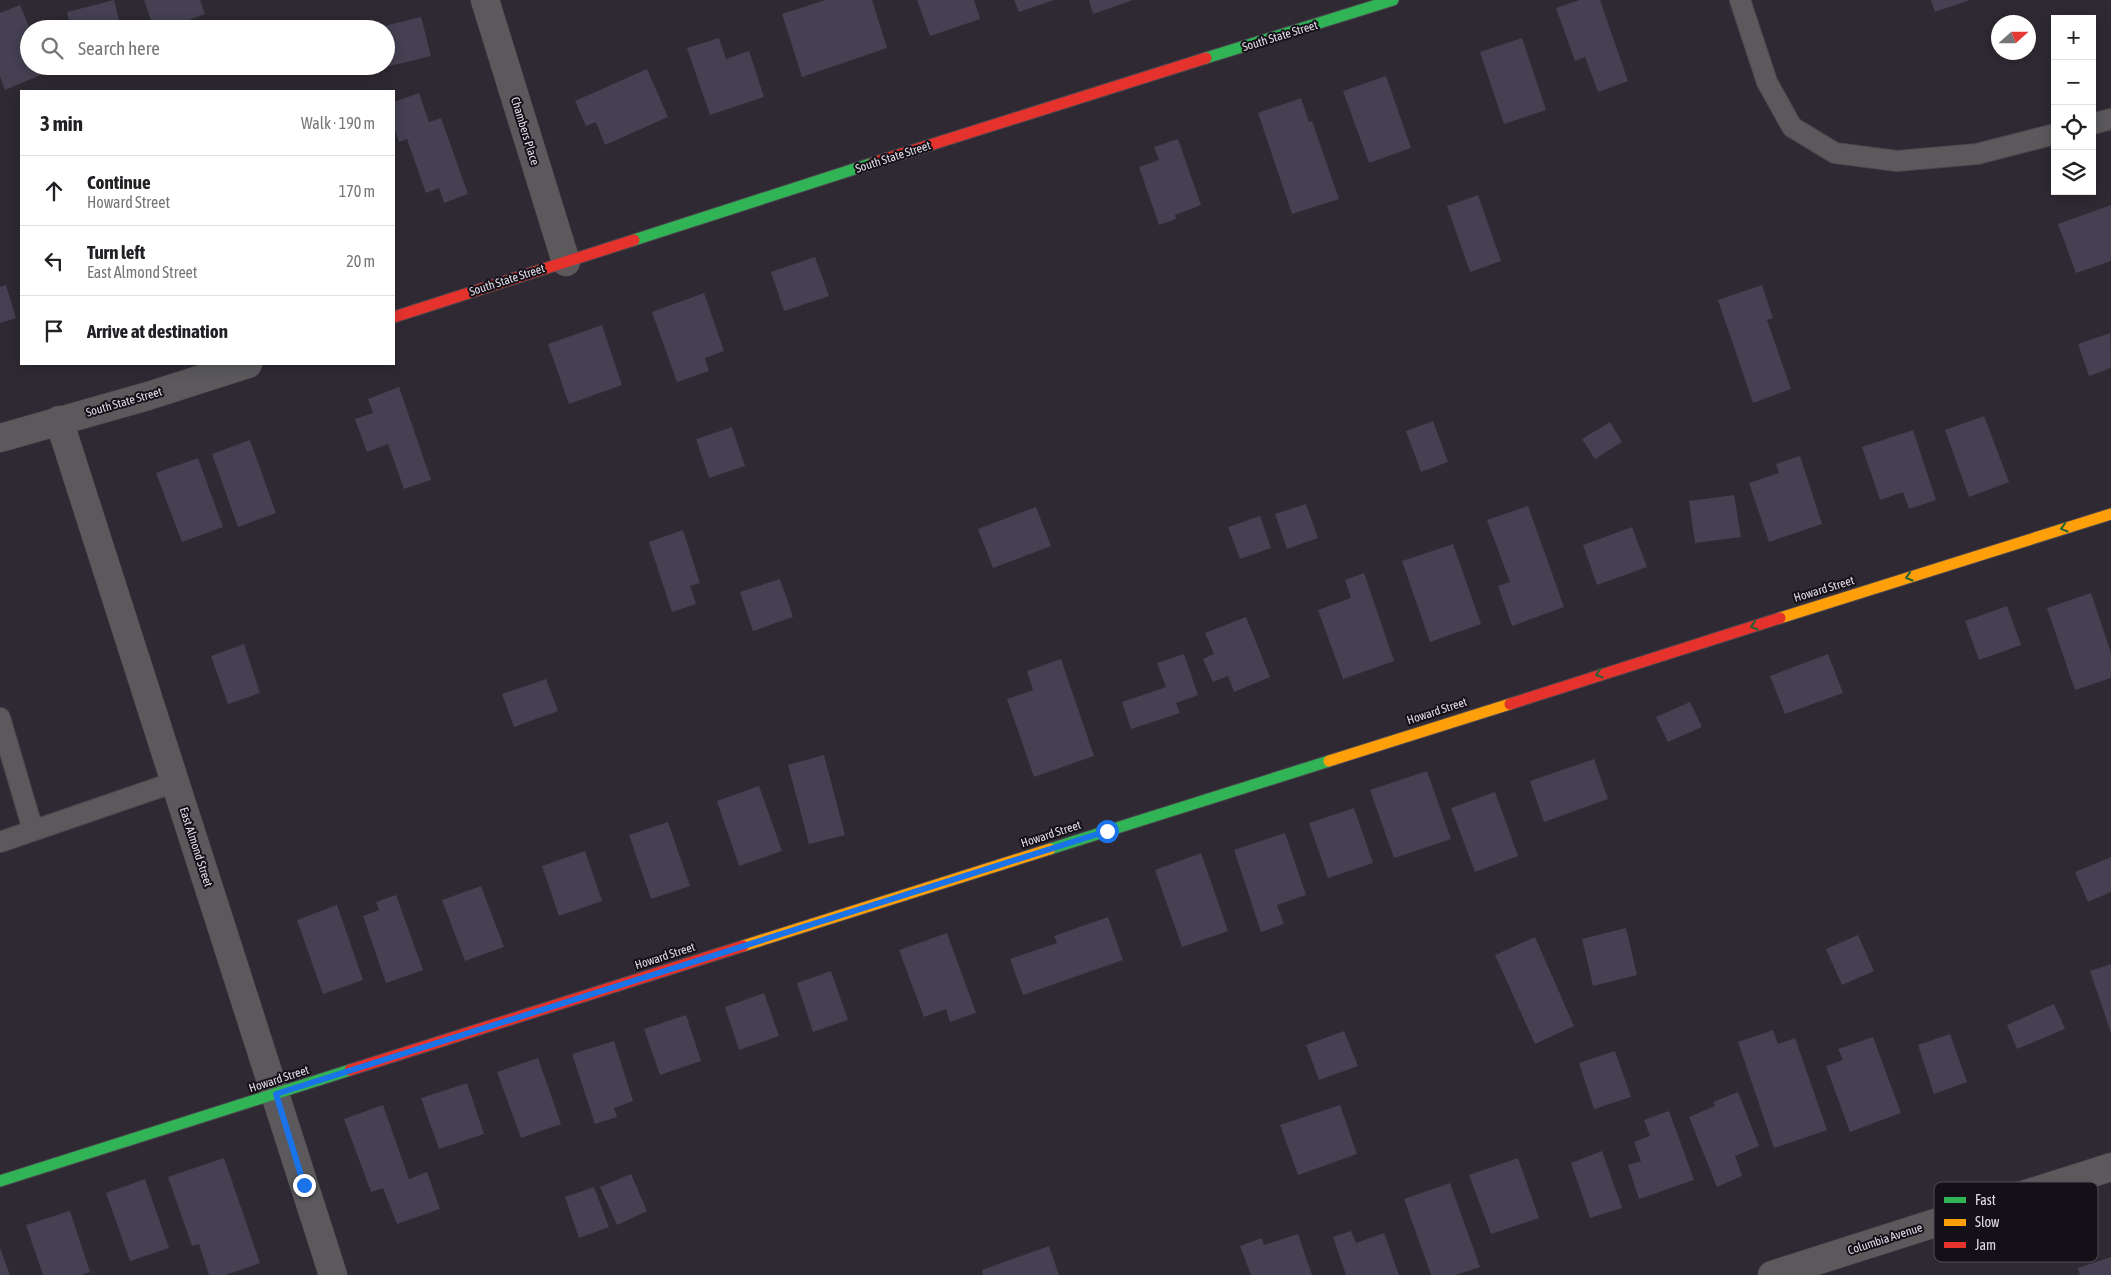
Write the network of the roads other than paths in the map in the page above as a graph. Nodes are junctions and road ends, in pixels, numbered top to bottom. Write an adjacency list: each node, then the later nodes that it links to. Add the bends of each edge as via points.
1 (485, 0): 7 (street, Chambers Place)
2 (1394, 0): 7 (street, South State Street)
3 (1740, 0): 6 (lane, via 1767,82 1792,127 1834,153 1897,161 1977,154)
4 (2111, 119): 5 (lane)
5 (2096, 123)
6 (2051, 135)
7 (566, 262): 8 (street, South State Street)
8 (395, 317)
9 (245, 365): 10 (street, South State Street)
10 (59, 420): 11 (street, South State Street); 14 (street, East Almond Street)
11 (0, 438)
12 (2111, 514): 17 (street, Howard Street, one-way to 17)
13 (0, 718): 15 (lane)
14 (175, 782): 15 (lane); 17 (street, East Almond Street)
15 (33, 830): 16 (lane)
16 (0, 842)
17 (276, 1094): 19 (street, Howard Street); 22 (street, East Almond Street)
18 (2111, 1167): 20 (street, Columbia Avenue)
19 (0, 1181)
20 (2064, 1182)
21 (1934, 1223): 23 (street, Columbia Avenue)
22 (333, 1275)
23 (1772, 1275)

